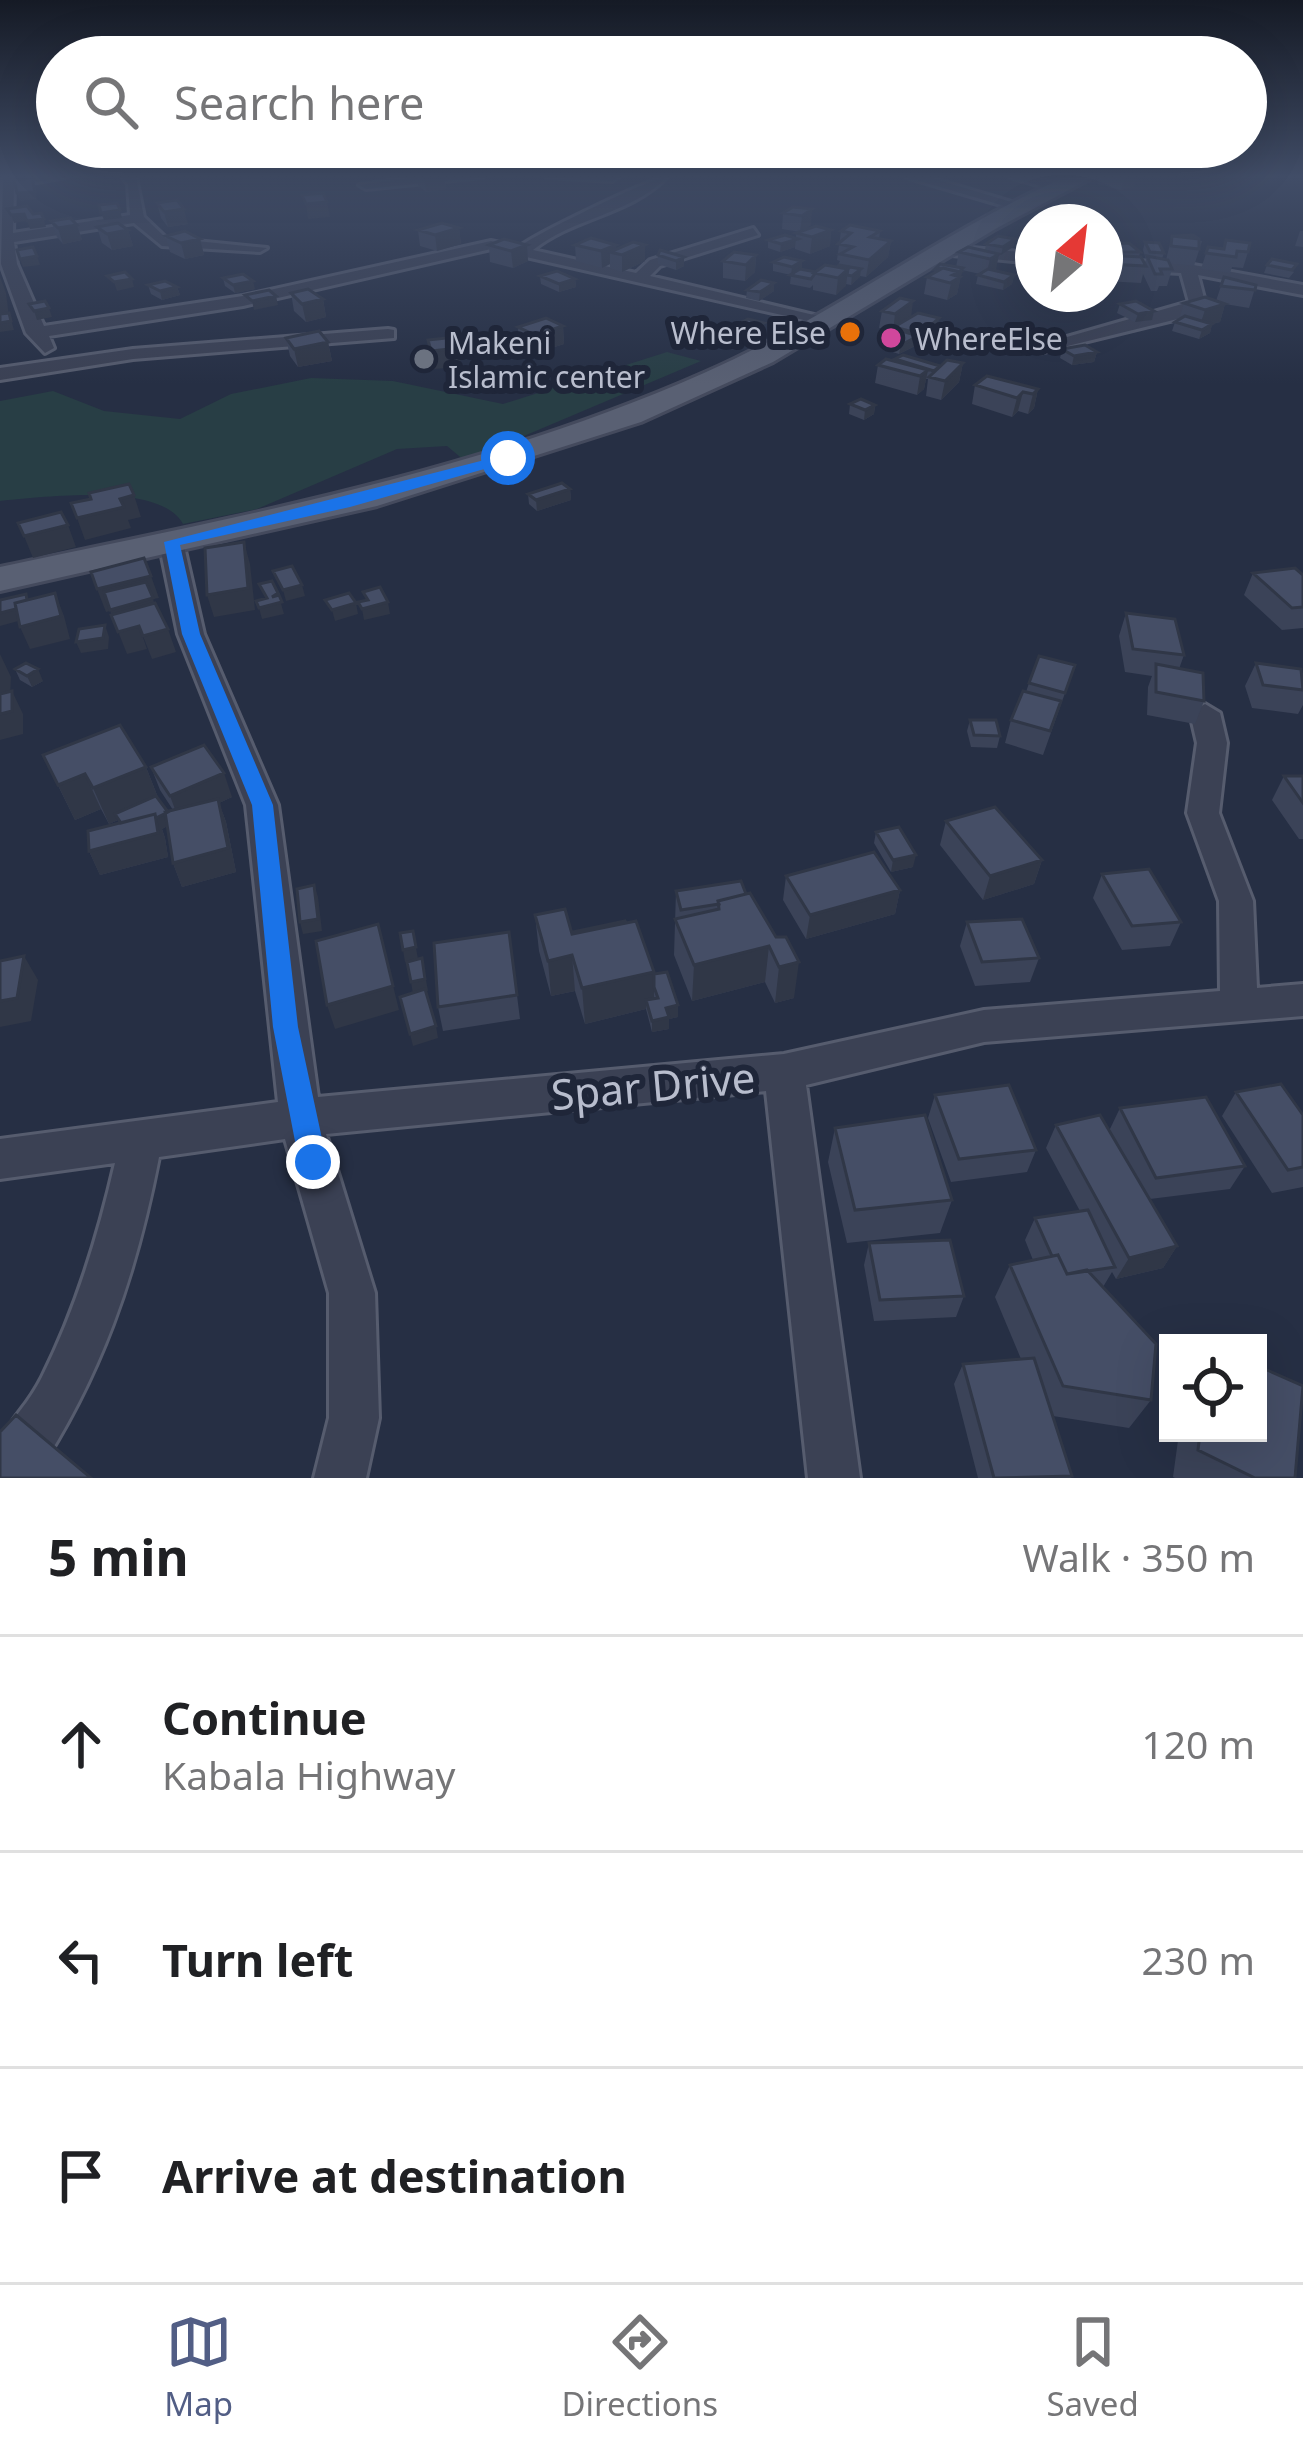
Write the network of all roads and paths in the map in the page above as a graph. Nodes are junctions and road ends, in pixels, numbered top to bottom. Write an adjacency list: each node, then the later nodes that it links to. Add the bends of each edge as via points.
1 (4, 246): 15 (street)
2 (227, 246): 6 (street)
3 (528, 246): 7 (street)
4 (709, 246): 12 (street, via 655,263)
5 (952, 246): 8 (main road)
6 (260, 248)
7 (524, 250): 12 (street); 15 (street, via 470,247 243,301)
8 (946, 251): 9 (street); 14 (main road)
9 (1015, 257)
10 (1123, 265): 11 (street)
11 (1188, 269): 13 (street); 17 (street, via 1192,310)
12 (638, 278): 14 (street)
13 (1303, 290)
14 (826, 320): 20 (main road, via 720,377 546,447)
15 (35, 333): 18 (street)
16 (388, 334): 18 (street)
17 (1046, 349)
18 (55, 363): 19 (street)
19 (0, 374)
20 (172, 542): 21 (main road); 26 (street, via 191,634 262,805)
21 (0, 579)
22 (1205, 712): 24 (street, via 1212,743 1203,813 1236,902)
23 (1303, 1000): 24 (street, Spar Drive)
24 (1239, 1003): 25 (street, Spar Drive, via 984,1026)
25 (784, 1072): 26 (street, Spar Drive); 31 (street)
26 (300, 1118): 27 (street, Spar Drive); 30 (street, via 352,1293 354,1418)
27 (141, 1140): 28 (street, Spar Drive); 29 (street, via 118,1251 76,1356)
28 (0, 1159)
29 (3, 1478)
30 (340, 1478)
31 (834, 1478)

